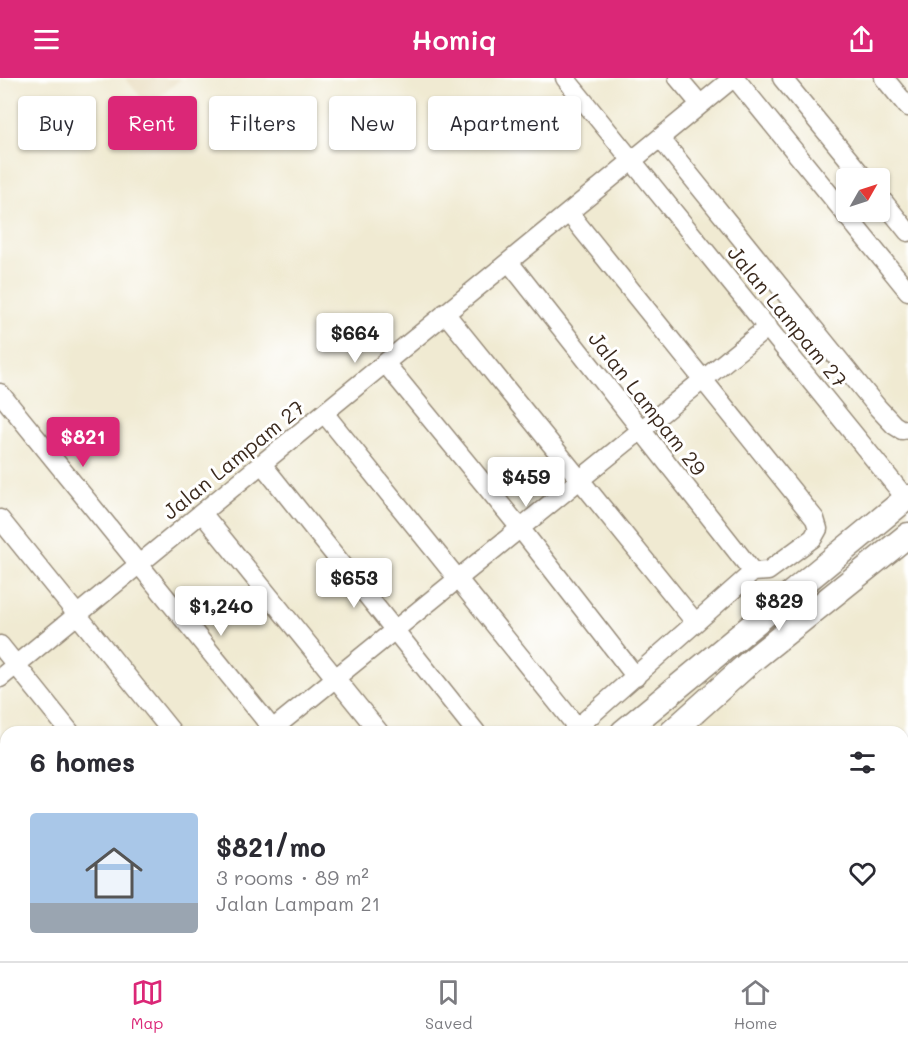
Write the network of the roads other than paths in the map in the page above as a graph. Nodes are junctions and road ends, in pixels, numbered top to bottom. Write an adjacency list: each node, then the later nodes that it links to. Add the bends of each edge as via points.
1 (565, 78): 9 (street)
2 (678, 78): 6 (street)
3 (734, 78): 6 (street, Jalan Lampam 27); 15 (street)
4 (782, 78): 10 (street)
5 (884, 78): 7 (street)
6 (700, 104): 8 (street, Jalan Lampam 27)
7 (908, 107)
8 (660, 138): 9 (street, Jalan Lampam 27); 22 (street, via 878,408 894,425)
9 (633, 160): 12 (street, Jalan Lampam 27); 17 (street, Jalan Lampam 27)
10 (856, 168)
11 (890, 210): 13 (street)
12 (569, 213): 14 (street, Jalan Lampam 27); 19 (street)
13 (908, 232)
14 (509, 262): 16 (street, Jalan Lampam 27); 23 (street, Jalan Lampam 29)
15 (908, 291)
16 (446, 313): 18 (street, Jalan Lampam 27); 25 (street)
17 (768, 327): 19 (street); 26 (street, Jalan Lampam 27)
18 (385, 363): 21 (street, Jalan Lampam 27); 29 (street)
19 (703, 380): 23 (street); 32 (street, via 818,524 813,538 768,571)
20 (0, 393): 31 (street)
21 (324, 413): 24 (street, Jalan Lampam 27); 33 (street)
22 (908, 429)
23 (641, 431): 25 (street); 32 (street, Jalan Lampam 29)
24 (262, 464): 27 (street, Jalan Lampam 27); 36 (street)
25 (579, 480): 29 (street); 35 (street)
26 (907, 499): 50 (main road)
27 (202, 513): 31 (street, Jalan Lampam 27); 41 (street)
28 (0, 519): 34 (street)
29 (520, 528): 33 (street); 39 (street)
30 (908, 535): 51 (main road, via 751,661)
31 (139, 565): 34 (street, Jalan Lampam 27); 44 (street)
32 (753, 572): 35 (street)
33 (457, 579): 36 (street); 48 (street)
34 (78, 615): 38 (street, Jalan Lampam 27); 43 (street)
35 (695, 622): 39 (street)
36 (394, 630): 41 (street); 47 (street)
37 (0, 645): 38 (street)
38 (16, 665): 40 (street, Jalan Lampam 27); 42 (street)
39 (636, 677): 49 (street)
40 (0, 678)
41 (335, 678): 45 (street); 46 (street)
42 (65, 726)
43 (167, 726)
44 (268, 726)
45 (278, 726)
46 (374, 726)
47 (471, 726)
48 (572, 726)
49 (580, 726)
50 (630, 726)
51 (679, 726)

